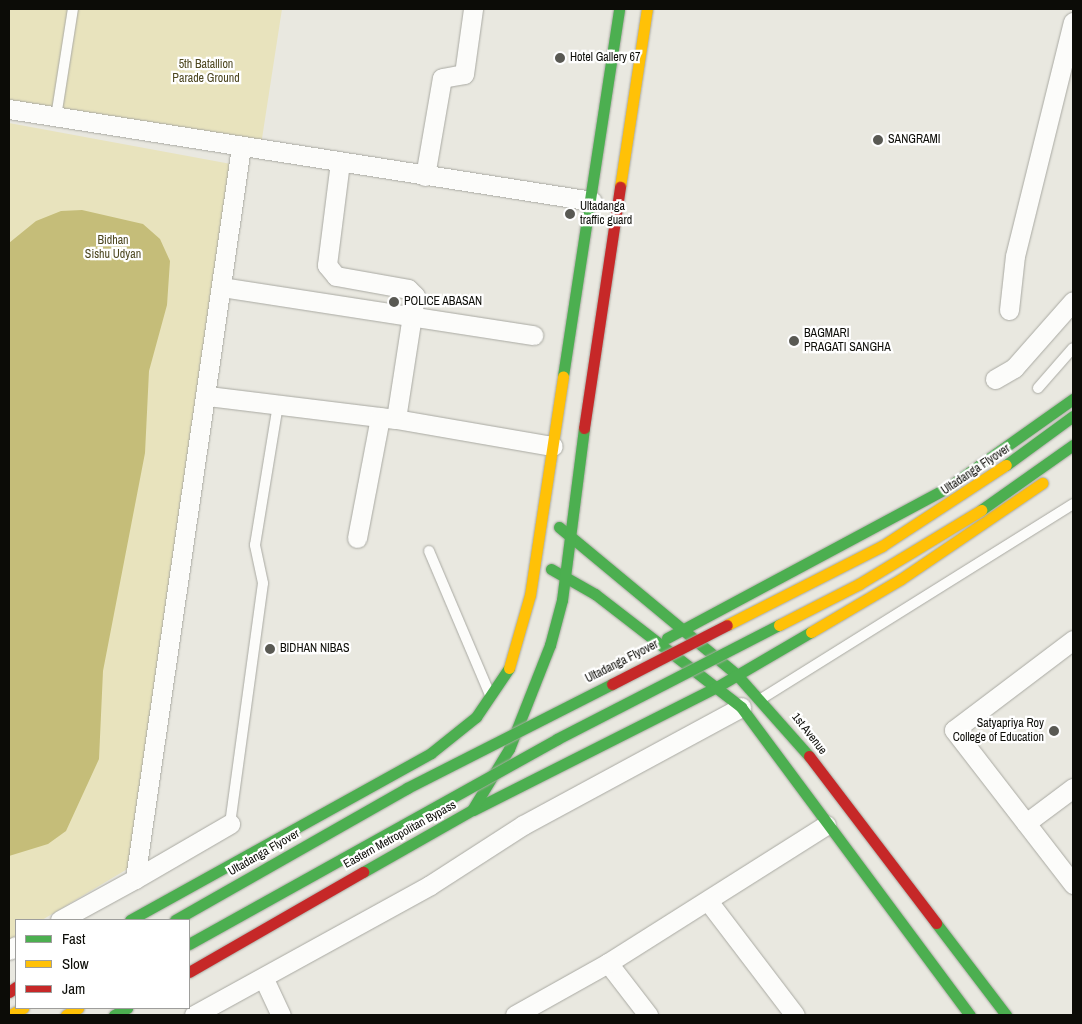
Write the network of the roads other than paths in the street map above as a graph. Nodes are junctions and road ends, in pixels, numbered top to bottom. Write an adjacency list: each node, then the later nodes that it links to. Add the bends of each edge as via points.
1 (73, 9): 7 (lane)
2 (473, 9): 10 (street, via 464,74 442,78)
3 (619, 9): 11 (main road)
4 (647, 9): 30 (main road, Eastern Metropolitan Bypass)
5 (1073, 22): 14 (street, via 1015,256)
6 (9, 109): 7 (street)
7 (56, 117): 8 (street)
8 (241, 146): 9 (street); 12 (street)
9 (340, 162): 10 (street); 15 (street, via 327,264 336,276 408,289 415,296)
10 (425, 176): 11 (street)
11 (592, 201): 25 (main road)
12 (222, 286): 15 (street); 20 (street)
13 (1073, 301): 18 (street, via 1014,368)
14 (1009, 310)
15 (415, 317): 16 (street); 24 (street)
16 (533, 335)
17 (1073, 348): 19 (lane)
18 (995, 379)
19 (1038, 388)
20 (208, 396): 22 (street); 48 (street)
21 (1073, 399): 35 (main road, via 950,486)
22 (278, 404): 24 (street); 46 (lane, via 255,545 263,583)
23 (1073, 416): 53 (main road, Ultadanga Flyover, bridge, via 963,496 882,546 407,788)
24 (388, 418): 25 (street); 31 (street)
25 (553, 446): 29 (main road)
26 (1073, 446): 54 (main road, bridge, via 967,520 874,576 557,739)
27 (1073, 461): 38 (main road, via 901,579)
28 (1073, 504): 40 (lane)
29 (542, 519): 30 (main road, 1st Avenue); 33 (main road)
30 (571, 534): 34 (main road, Eastern Metropolitan Bypass); 35 (main road, 1st Avenue)
31 (357, 538)
32 (429, 551): 41 (lane)
33 (534, 561): 34 (main road); 41 (main road, via 519,645)
34 (564, 575): 37 (main road); 44 (main road, Eastern Metropolitan Bypass, via 550,645 531,696 509,749)
35 (681, 630): 37 (main road); 38 (main road, 1st Avenue)
36 (1073, 640): 45 (street, via 954,730)
37 (659, 642): 39 (main road)
38 (737, 675): 39 (main road); 40 (main road, 1st Avenue)
39 (715, 688): 42 (main road); 44 (main road)
40 (761, 699): 68 (main road, 1st Avenue)
41 (492, 700): 52 (main road, via 456,736 431,753)
42 (740, 707): 47 (main road); 57 (street, via 523,825 430,886)
43 (1073, 788): 45 (street)
44 (472, 810): 56 (main road, Eastern Metropolitan Bypass)
45 (1026, 823): 49 (street)
46 (230, 824): 48 (street)
47 (826, 825): 50 (street); 67 (main road)
48 (135, 879): 51 (street)
49 (1073, 884)
50 (708, 901): 55 (street); 66 (street)
51 (62, 919)
52 (132, 919)
53 (176, 919)
54 (190, 943)
55 (608, 963): 64 (street); 65 (street)
56 (190, 971)
57 (264, 979): 62 (street); 63 (street)
58 (21, 1009): 60 (main road)
59 (125, 1009): 61 (main road)
60 (10, 1015)
61 (114, 1015)
62 (194, 1015)
63 (281, 1015)
64 (515, 1015)
65 (648, 1015)
66 (795, 1015)
67 (970, 1015)
68 (1006, 1015)

